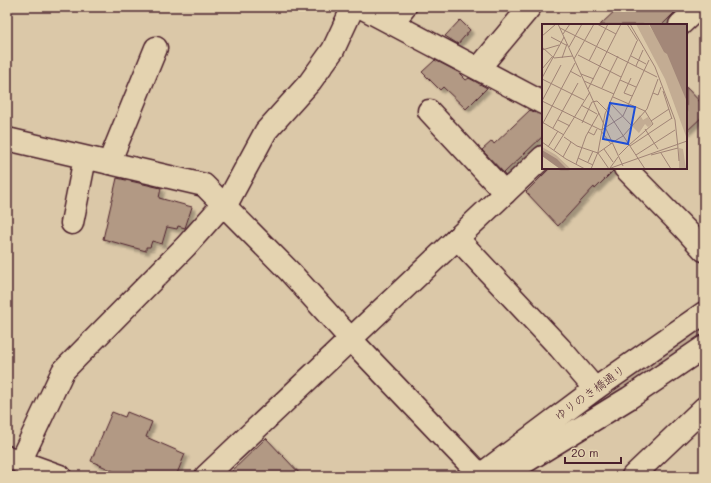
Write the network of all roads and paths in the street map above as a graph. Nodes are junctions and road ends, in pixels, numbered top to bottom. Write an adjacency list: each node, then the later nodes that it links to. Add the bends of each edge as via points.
1 (353, 7): 17 (street, via 333,50 310,82 266,130)
2 (361, 7): 5 (street)
3 (530, 7): 8 (street)
4 (699, 7): 6 (street)
5 (399, 15): 8 (street)
6 (681, 24)
7 (156, 48): 14 (street)
8 (478, 68): 9 (street)
9 (542, 102)
10 (429, 111): 16 (street)
11 (7, 139): 12 (street)
12 (85, 158): 14 (street); 18 (street)
13 (542, 158): 16 (street)
14 (109, 164): 17 (street, via 204,185)
15 (626, 169): 20 (street)
16 (505, 192): 19 (street)
17 (224, 206): 22 (street, via 290,272); 26 (street, via 63,371)
18 (72, 223)
19 (457, 238): 22 (street); 24 (street)
20 (704, 250)
21 (704, 314): 24 (street, ゆりのき橋通り)
22 (351, 340): 27 (street); 29 (street)
23 (704, 347): 30 (street, ゆりのき橋通り, via 629,398)
24 (595, 389): 27 (street, ゆりのき橋通り)
25 (704, 408): 31 (street)
26 (14, 460): 28 (street)
27 (479, 475)
28 (60, 476)
29 (206, 476)
30 (502, 476)
31 (633, 476)

